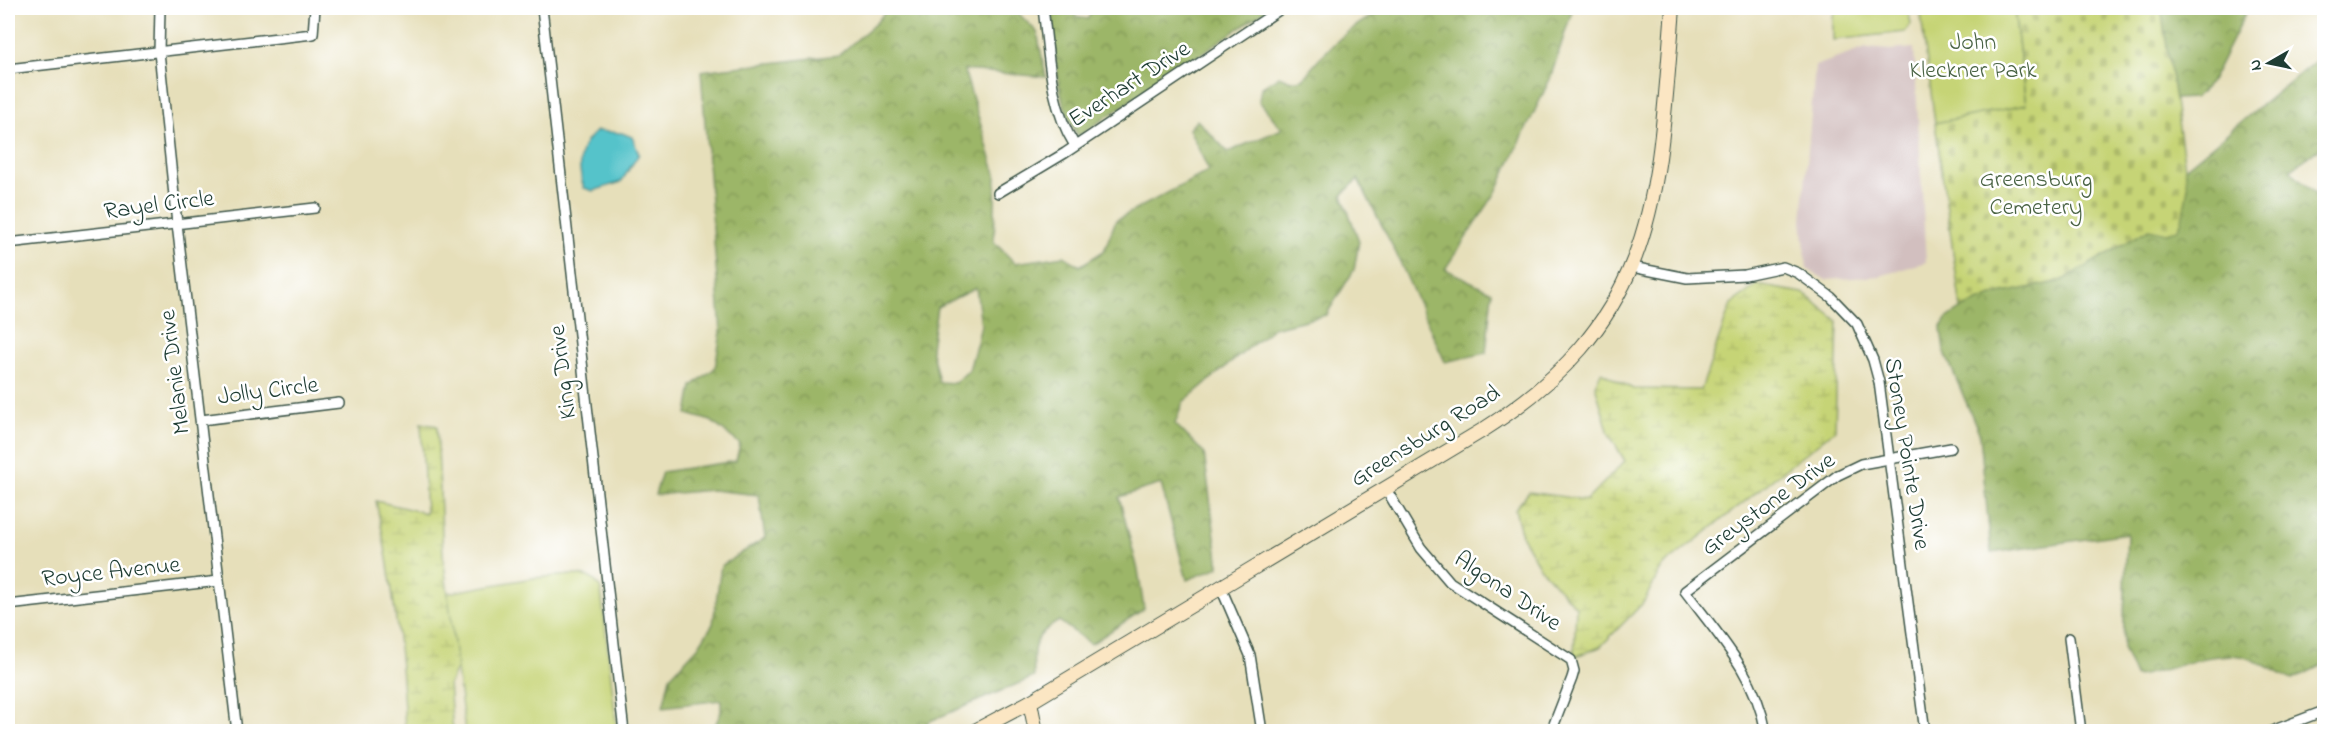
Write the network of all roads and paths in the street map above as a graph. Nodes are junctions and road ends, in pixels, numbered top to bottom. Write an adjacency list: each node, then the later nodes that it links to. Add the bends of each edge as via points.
1 (160, 8): 7 (street, Melanie Drive)
2 (315, 8): 7 (street, via 313,34)
3 (542, 8): 27 (street, King Drive)
4 (1044, 8): 9 (street, via 1054,91)
5 (1282, 8): 9 (street, Everhart Drive)
6 (1673, 8): 14 (main road, Greensburg Road, via 1656,188)
7 (159, 52): 8 (street); 12 (street, Melanie Drive)
8 (8, 69)
9 (1074, 144): 10 (street, Everhart Drive)
10 (998, 193)
11 (315, 208): 12 (street, Rayel Circle)
12 (177, 224): 13 (street, Rayel Circle); 16 (street, Melanie Drive)
13 (8, 243)
14 (1632, 267): 18 (street, Stoney Pointe Drive, via 1687,278 1783,267 1831,297 1857,324 1876,371); 19 (main road, Greensburg Road, via 1595,331 1550,381 1510,413)
15 (339, 404): 16 (street, Jolly Circle)
16 (201, 420): 20 (street, Melanie Drive)
17 (1952, 448): 18 (street, Greystone Drive)
18 (1890, 459): 32 (street, Greystone Drive, via 1861,464 1838,475 1685,591 1740,662 1753,686); 33 (street, Stoney Pointe Drive)
19 (1386, 489): 21 (main road, Greensburg Road); 31 (street, Algona Drive, via 1425,554 1450,582 1572,662 1572,678)
20 (219, 581): 22 (street, Royce Avenue); 26 (street, Melanie Drive)
21 (1221, 588): 24 (main road, Greensburg Road); 30 (street, via 1250,656)
22 (8, 605)
23 (2069, 638): 34 (street)
24 (1030, 702): 28 (main road, Greensburg Road); 29 (main road)
25 (2325, 711): 35 (street)
26 (237, 732)
27 (624, 732)
28 (973, 732)
29 (1036, 732)
30 (1262, 732)
31 (1551, 732)
32 (1766, 732)
33 (1925, 732)
34 (2081, 732)
35 (2269, 732)

